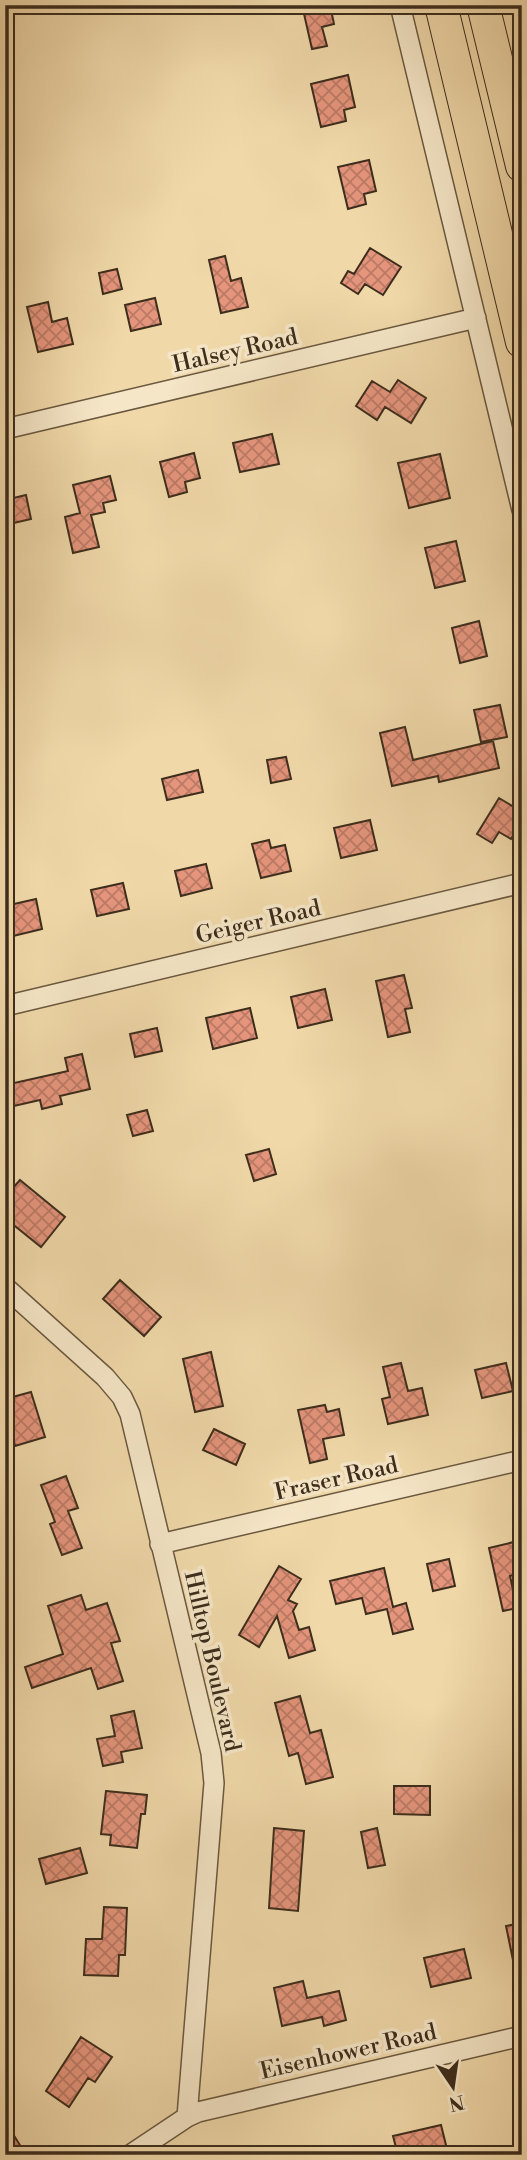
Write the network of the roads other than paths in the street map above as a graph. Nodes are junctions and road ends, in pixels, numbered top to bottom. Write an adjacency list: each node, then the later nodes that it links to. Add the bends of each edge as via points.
1 (400, 5): 5 (street)
2 (441, 5): 6 (highway)
3 (483, 5): 4 (highway)
4 (522, 166)
5 (475, 318): 7 (street, Halsey Road); 8 (street)
6 (522, 342)
7 (5, 429)
8 (522, 510)
9 (522, 883): 10 (street, Geiger Road)
10 (5, 1006)
11 (5, 1287): 13 (street, Hilltop Boulevard, via 122,1397)
12 (522, 1460): 13 (street, Fraser Road)
13 (160, 1544): 15 (street, Hilltop Boulevard, via 211,1753 214,1783)
14 (522, 2036): 15 (street, Eisenhower Road)
15 (187, 2117): 16 (street)
16 (131, 2155)

